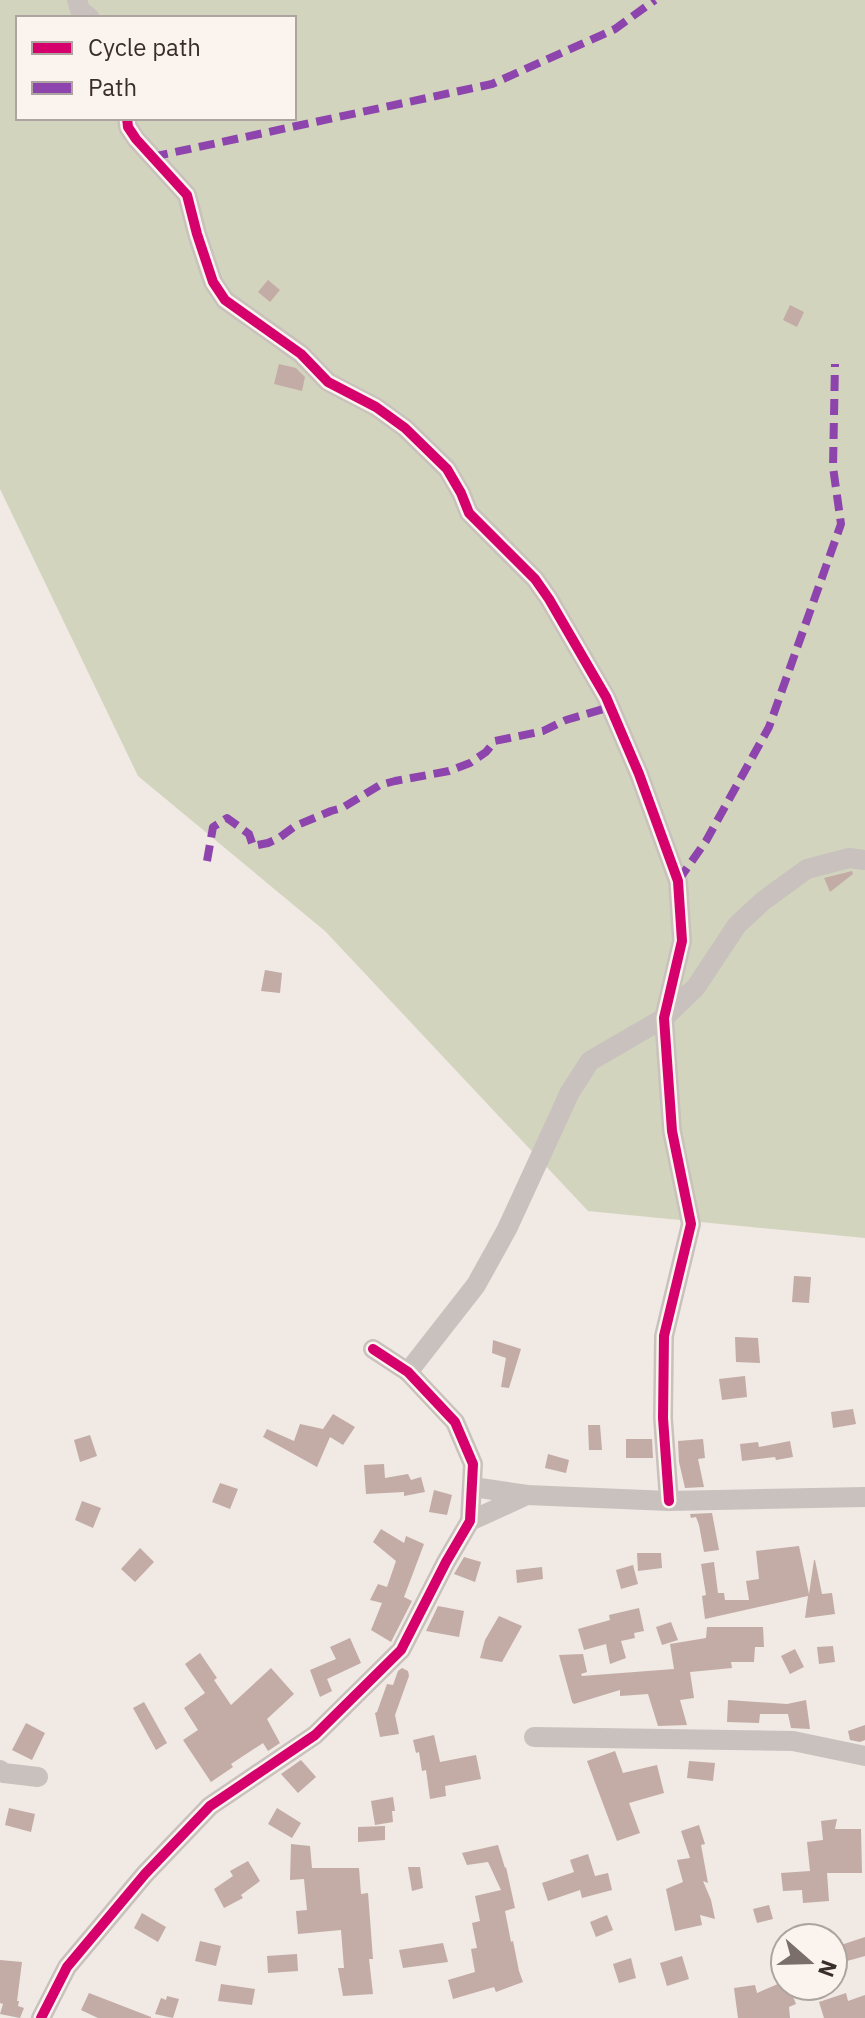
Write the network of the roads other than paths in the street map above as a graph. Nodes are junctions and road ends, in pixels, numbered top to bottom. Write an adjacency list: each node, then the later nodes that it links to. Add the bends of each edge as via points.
1 (77, 0): 2 (street)
2 (88, 16)
3 (127, 120): 5 (street, via 136,139 187,195 213,282 225,300 301,354 328,382 405,428 447,469 469,513 549,599 606,697 678,881 682,941)
4 (865, 860): 5 (street, via 849,858 807,869 763,901 737,925 696,987)
5 (664, 1018): 7 (street, via 590,1061 476,1285); 11 (street, via 672,1131 691,1224 664,1336)
6 (373, 1349): 7 (street)
7 (408, 1372): 8 (street, via 455,1422 473,1464)
8 (473, 1487): 9 (street); 12 (street)
9 (527, 1495): 11 (street); 12 (street)
10 (865, 1497): 11 (street)
11 (669, 1501)
12 (470, 1521): 17 (street, via 401,1650 315,1735 210,1806 67,1967)
13 (534, 1737): 14 (street, via 793,1741)
14 (865, 1756)
15 (0, 1770): 16 (street)
16 (38, 1777)
17 (41, 2018)

